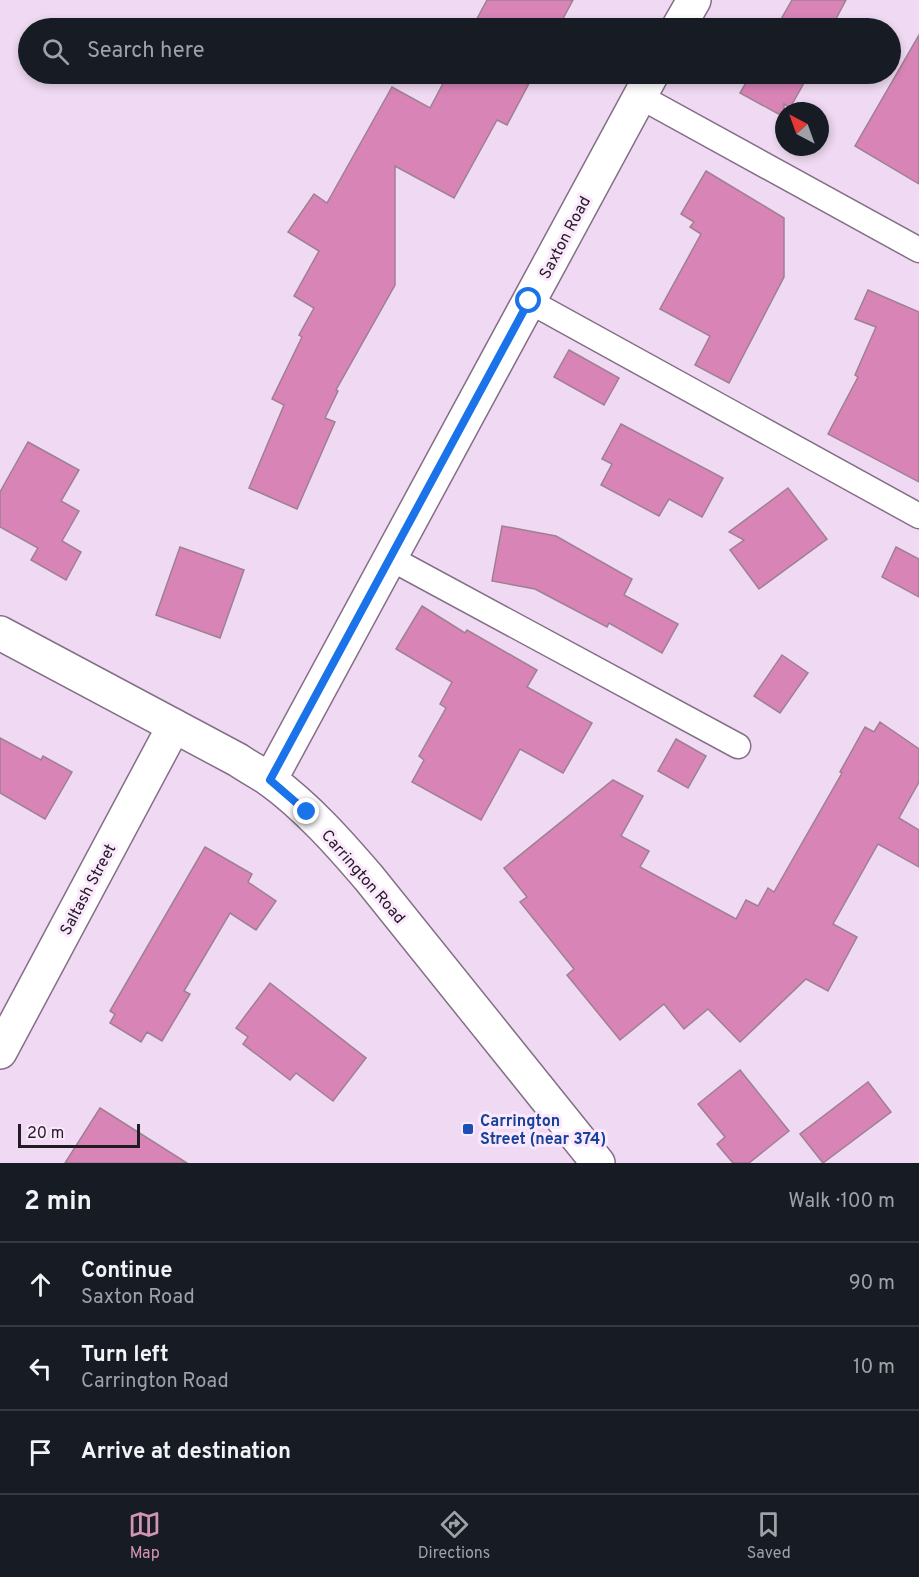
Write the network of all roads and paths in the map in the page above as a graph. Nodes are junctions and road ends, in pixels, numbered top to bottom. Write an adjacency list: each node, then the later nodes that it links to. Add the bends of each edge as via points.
1 (694, 0): 2 (street)
2 (684, 18)
3 (646, 85): 4 (lane); 5 (street, Saxton Road)
4 (919, 250)
5 (529, 301): 6 (lane); 7 (street, Saxton Road)
6 (919, 516)
7 (390, 558): 10 (lane); 11 (street, Saxton Road)
8 (0, 633): 9 (street, Carrington Road)
9 (174, 726): 11 (street, Carrington Road); 12 (street, Saltash Street)
10 (738, 746)
11 (270, 780): 13 (street, Carrington Road, via 341,845)
12 (0, 1052)
13 (598, 1163)

